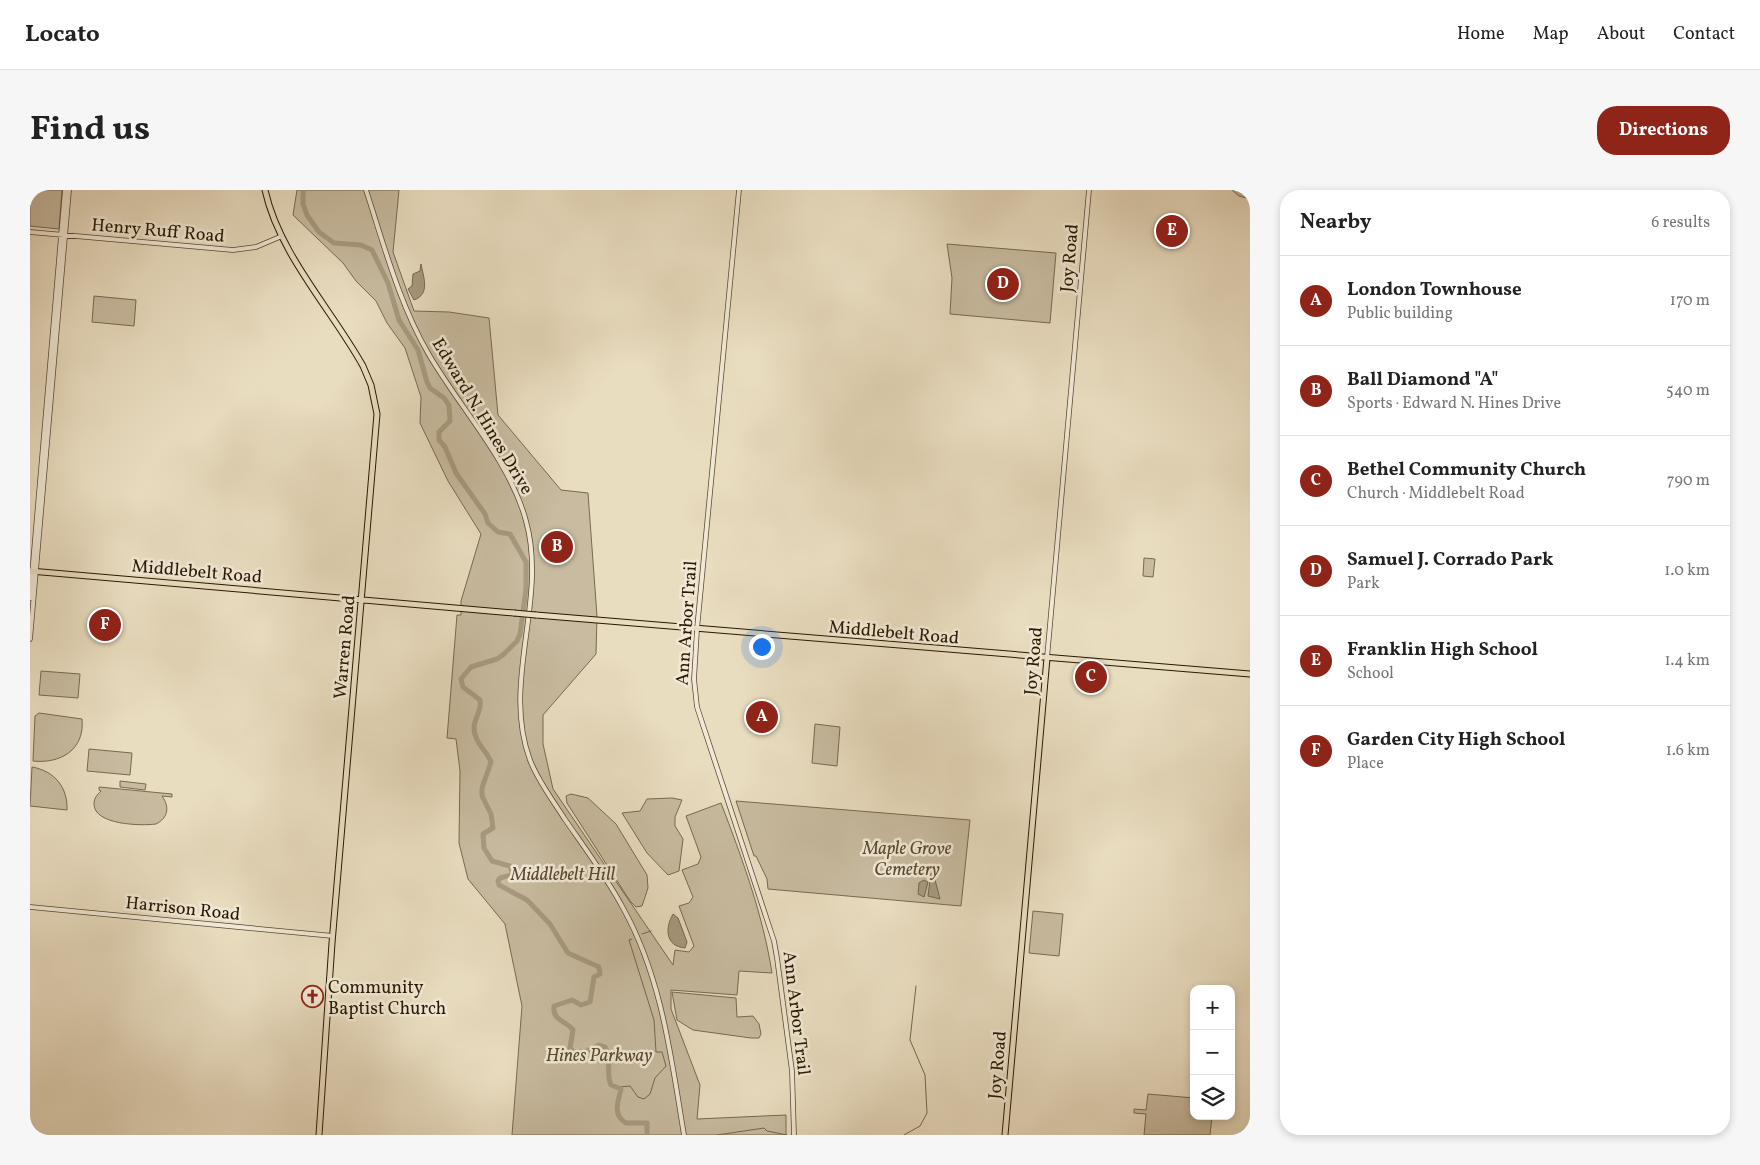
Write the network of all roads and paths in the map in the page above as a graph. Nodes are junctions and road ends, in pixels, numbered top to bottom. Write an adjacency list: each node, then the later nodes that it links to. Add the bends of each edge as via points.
1 (65, 190): 8 (street)
2 (69, 190): 8 (street)
3 (265, 190): 9 (main road, Warren Road)
4 (366, 190): 20 (street, Edward N. Hines Drive, via 415,328 435,365 505,472 523,510 534,570 520,698 526,748 542,785 618,898 646,956 665,1025)
5 (739, 190): 13 (street, Ann Arbor Trail)
6 (1089, 190): 15 (street, Joy Road)
7 (30, 232): 8 (street, Henry Ruff Road)
8 (64, 235): 9 (street, Henry Ruff Road, via 233,250 256,247); 10 (street)
9 (282, 236): 12 (main road, Warren Road, via 358,356 374,394 377,436)
10 (33, 571): 11 (street); 12 (main road, Middlebelt Road); 14 (street)
11 (30, 598)
12 (362, 600): 13 (main road, Middlebelt Road, bridge); 18 (main road, Warren Road)
13 (697, 629): 15 (main road, Middlebelt Road); 21 (street, Ann Arbor Trail, via 694,677 697,707 774,941 792,1071)
14 (30, 639)
15 (1047, 658): 16 (main road, Middlebelt Road); 22 (main road, Joy Road)
16 (1250, 674)
17 (30, 907): 18 (street, Harrison Road)
18 (333, 936): 19 (main road, Warren Road)
19 (319, 1135)
20 (684, 1135)
21 (794, 1135)
22 (1004, 1135)

